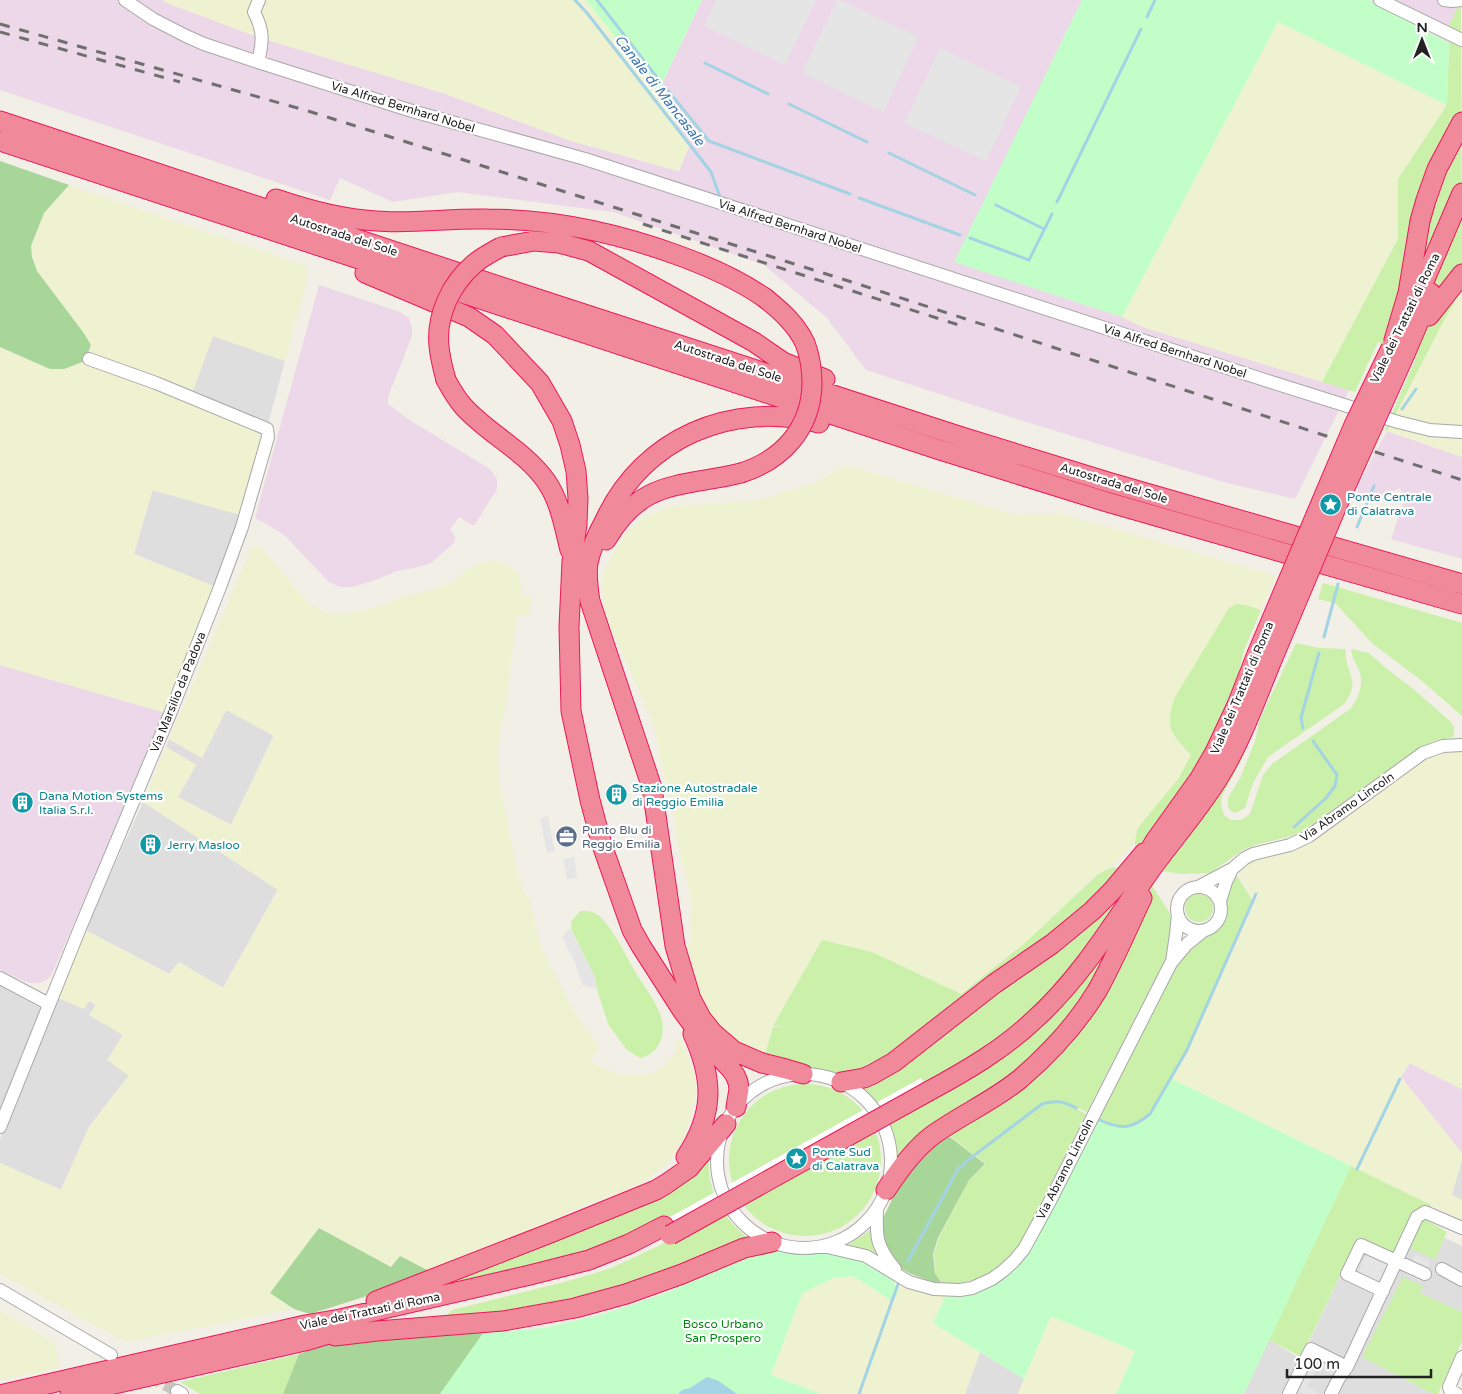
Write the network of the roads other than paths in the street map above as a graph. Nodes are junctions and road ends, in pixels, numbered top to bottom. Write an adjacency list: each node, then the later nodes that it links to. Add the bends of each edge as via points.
1 (125, 0): 7 (street, Via Alfred Bernhard Nobel, via 186,36)
2 (259, 0): 7 (street, via 254,12 262,35)
3 (1380, 0): 6 (street)
4 (1444, 0): 5 (street)
5 (1462, 0)
6 (1462, 40)
7 (258, 62): 18 (street, Via Alfred Bernhard Nobel, via 584,159 1398,422 1430,430)
8 (0, 121): 11 (highway, Autostrada del Sole)
9 (1462, 122): 16 (highway, via 1437,169 1420,221)
10 (0, 141): 13 (highway, Autostrada del Sole)
11 (106, 156): 19 (highway, Autostrada del Sole); 23 (highway, bridge, via 231,185 318,212 346,217 376,221 487,218 588,229 690,260 734,279 765,298 789,319 805,343 812,378 804,422 796,436 769,461 756,468 666,488 647,495 630,508 612,529 598,556)
12 (1462, 193): 16 (highway, Viale dei Trattati di Roma, via 1406,320)
13 (230, 217): 20 (highway, Autostrada del Sole); 21 (highway, via 469,316 513,353 540,383 562,421 570,445 578,498)
14 (1462, 221): 16 (highway, Viale dei Trattati di Roma, via 1416,327)
15 (1462, 274): 16 (highway)
16 (1400, 347): 26 (highway, Viale dei Trattati di Roma, bridge, via 1343,491 1264,657 1252,710 1204,799)
17 (89, 359): 34 (street, Via Marsilio da Padova, via 267,429 268,437 242,527 216,596)
18 (1462, 432)
19 (962, 436): 21 (highway, bridge, via 783,362 745,337 589,251 559,243 534,241 500,247 475,263 457,282 443,311 438,346 446,380 462,405 525,459 555,496); 22 (highway, Autostrada del Sole, via 1135,490)
20 (940, 450): 23 (highway, via 865,437 789,417 737,419 684,436 640,468 612,505 588,562); 24 (highway, Autostrada del Sole, via 1107,502)
21 (572, 562): 35 (highway, via 569,627 571,710 590,800 632,930)
22 (1462, 584)
23 (590, 601): 36 (highway, via 652,788 675,946 691,999 713,1033 734,1051 762,1064)
24 (1462, 604)
25 (1462, 745): 27 (street, Via Abramo Lincoln, via 1443,746 1424,753 1309,836 1290,845 1253,854)
26 (1164, 841): 37 (highway, via 1092,911 1052,944 894,1062 864,1078); 41 (highway, via 1147,888 1104,977 1074,1024 1018,1080 932,1136 897,1173); 54 (highway, Viale dei Trattati di Roma, via 1132,879 1072,964 1036,1004 1014,1024 926,1087 667,1231 569,1265 340,1319)
27 (1232, 869): 28 (street, Via Abramo Lincoln); 29 (street, Via Abramo Lincoln)
28 (1198, 887): 29 (street, via 1211,890); 30 (street, Via Abramo Lincoln, via 1183,894 1178,904)
29 (1220, 901): 31 (street, Via Abramo Lincoln, via 1218,920)
30 (1178, 915): 31 (street, via 1187,928); 32 (street, Via Abramo Lincoln)
31 (1202, 931): 32 (street, Via Abramo Lincoln)
32 (1171, 963): 50 (street, Via Abramo Lincoln, via 1049,1203 1014,1261 992,1279 960,1290 934,1289 909,1282)
33 (0, 978): 34 (street)
34 (49, 1004): 40 (street, Via Marsilio da Padova)
35 (682, 1010): 38 (highway, via 735,1076 739,1089); 43 (highway, via 707,1074 708,1103 699,1134 685,1157 666,1176)
36 (803, 1074): 37 (street); 38 (street, via 766,1083)
37 (841, 1082): 41 (street, via 864,1098 885,1128 891,1154)
38 (736, 1107): 39 (street)
39 (726, 1124): 43 (highway, via 689,1168 666,1184 644,1196); 45 (street, via 717,1158 723,1193 742,1222)
40 (0, 1127)
41 (886, 1190): 42 (street)
42 (877, 1209): 46 (street, via 853,1233); 50 (street, Via Abramo Lincoln, via 879,1245)
43 (578, 1221): 54 (highway, via 375,1301)
44 (1462, 1228): 47 (street, via 1425,1212 1417,1218)
45 (772, 1242): 46 (street, via 802,1248); 54 (highway, via 744,1248 626,1294 575,1308 503,1321 378,1331)
46 (823, 1246): 50 (street, Via Abramo Lincoln, via 866,1256)
47 (1397, 1260): 49 (street); 53 (street); 53 (street, via 1361,1245 1347,1274)
48 (1442, 1270): 51 (street)
49 (1425, 1274)
50 (899, 1275)
51 (1462, 1280)
52 (0, 1290): 55 (street)
53 (1383, 1291): 57 (street)
54 (307, 1332): 58 (highway, Viale dei Trattati di Roma); 59 (highway, Viale dei Trattati di Roma)
55 (111, 1354)
56 (1462, 1357): 62 (street, via 1449,1387)
57 (1347, 1367): 60 (street, via 1311,1349); 61 (street)
58 (4, 1394)
59 (70, 1394)
60 (1288, 1394)
61 (1331, 1394)
62 (1457, 1394)

